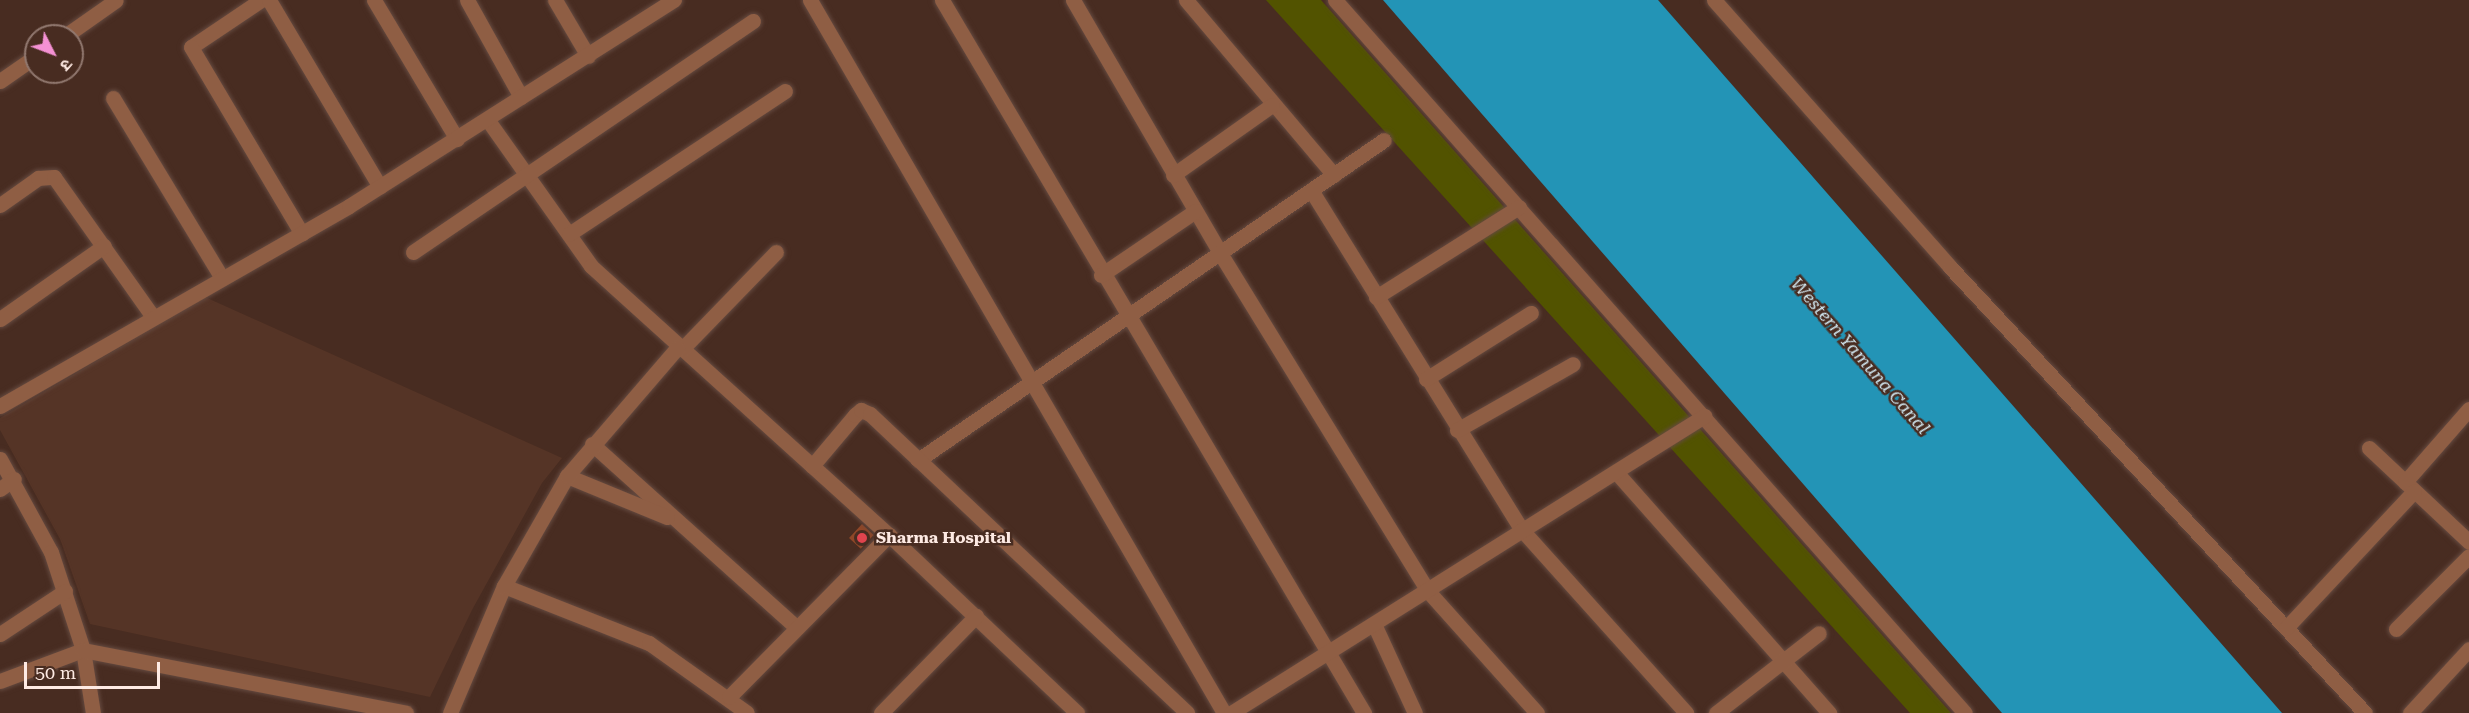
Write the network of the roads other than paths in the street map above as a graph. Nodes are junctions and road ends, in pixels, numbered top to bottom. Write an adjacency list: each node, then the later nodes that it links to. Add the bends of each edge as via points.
1 (261, 0): 34 (street, via 191,47)
2 (269, 0): 29 (street)
3 (374, 0): 24 (street)
4 (467, 0): 20 (street)
5 (555, 0): 16 (street)
6 (674, 0): 16 (street)
7 (810, 0): 50 (street)
8 (942, 0): 40 (street)
9 (1074, 0): 27 (street)
10 (1186, 0): 22 (street)
11 (1335, 0): 32 (street)
12 (1714, 0): 76 (street, via 1958,276)
13 (109, 2): 15 (street)
14 (753, 21): 26 (street)
15 (80, 24)
16 (588, 56): 20 (street)
17 (24, 64): 18 (street)
18 (0, 81)
19 (785, 91): 35 (street)
20 (521, 97): 23 (street)
21 (113, 98): 41 (street)
22 (1272, 105): 27 (street); 28 (street)
23 (487, 119): 24 (street); 26 (street)
24 (457, 140): 29 (street)
25 (1384, 140): 28 (street)
26 (525, 172): 35 (street); 37 (street)
27 (1173, 175): 33 (street)
28 (1334, 175): 30 (street)
29 (380, 187): 34 (street)
30 (1311, 190): 39 (street); 42 (street)
31 (0, 205): 36 (street, via 38,178 54,177)
32 (1519, 207): 42 (street); 53 (street)
33 (1195, 211): 39 (street); 40 (street)
34 (302, 234): 41 (street)
35 (568, 234): 47 (street, via 591,266)
36 (104, 246): 44 (street); 45 (street)
37 (413, 252)
38 (776, 252): 47 (street)
39 (1220, 253): 46 (street); 71 (street)
40 (1101, 274): 46 (street)
41 (222, 278): 44 (street)
42 (1376, 297): 49 (street)
43 (1531, 313): 49 (street)
44 (153, 317): 51 (street)
45 (0, 319)
46 (1127, 319): 50 (street); 82 (street)
47 (679, 349): 55 (street); 59 (street)
48 (1573, 364): 54 (street)
49 (1426, 379): 54 (street)
50 (1033, 381): 58 (street); 93 (street)
51 (0, 406)
52 (2469, 409): 63 (street)
53 (1704, 416): 60 (street); 101 (street)
54 (1457, 430): 66 (street)
55 (592, 444): 61 (street); 65 (street)
56 (2369, 448): 63 (street)
57 (0, 459): 62 (street)
58 (918, 460): 59 (street, via 861,410); 92 (street)
59 (812, 466): 67 (street)
60 (1616, 472): 66 (street); 83 (street)
61 (567, 476): 65 (street); 70 (street)
62 (14, 479): 64 (street); 72 (street)
63 (2410, 487): 68 (street); 76 (street)
64 (0, 489)
65 (678, 521): 75 (street)
66 (1522, 530): 71 (street); 98 (street)
67 (890, 535): 73 (street); 75 (street)
68 (2468, 539)
69 (2469, 556): 77 (street)
70 (504, 586): 85 (street, via 649,643); 89 (street)
71 (1427, 590): 74 (street); 97 (street)
72 (65, 591): 79 (street); 81 (street)
73 (976, 616): 86 (street); 91 (street)
74 (1374, 624): 82 (street); 96 (street)
75 (797, 628): 85 (street)
76 (2286, 628): 102 (street)
77 (2396, 629)
78 (1819, 633): 83 (street)
79 (0, 634)
80 (2469, 649): 103 (street)
81 (83, 650): 84 (street); 87 (street); 88 (street)
82 (1325, 654): 94 (street); 95 (street)
83 (1784, 661): 99 (street); 100 (street)
84 (0, 681)
85 (729, 697): 90 (street)
86 (1067, 710)
87 (93, 713)
88 (406, 713)
89 (450, 713)
90 (747, 713)
91 (881, 713)
92 (1188, 713)
93 (1224, 713)
94 (1231, 713)
95 (1364, 713)
96 (1415, 713)
97 (1537, 713)
98 (1686, 713)
99 (1716, 713)
100 (1828, 713)
101 (1965, 713)
102 (2365, 713)
103 (2410, 713)

